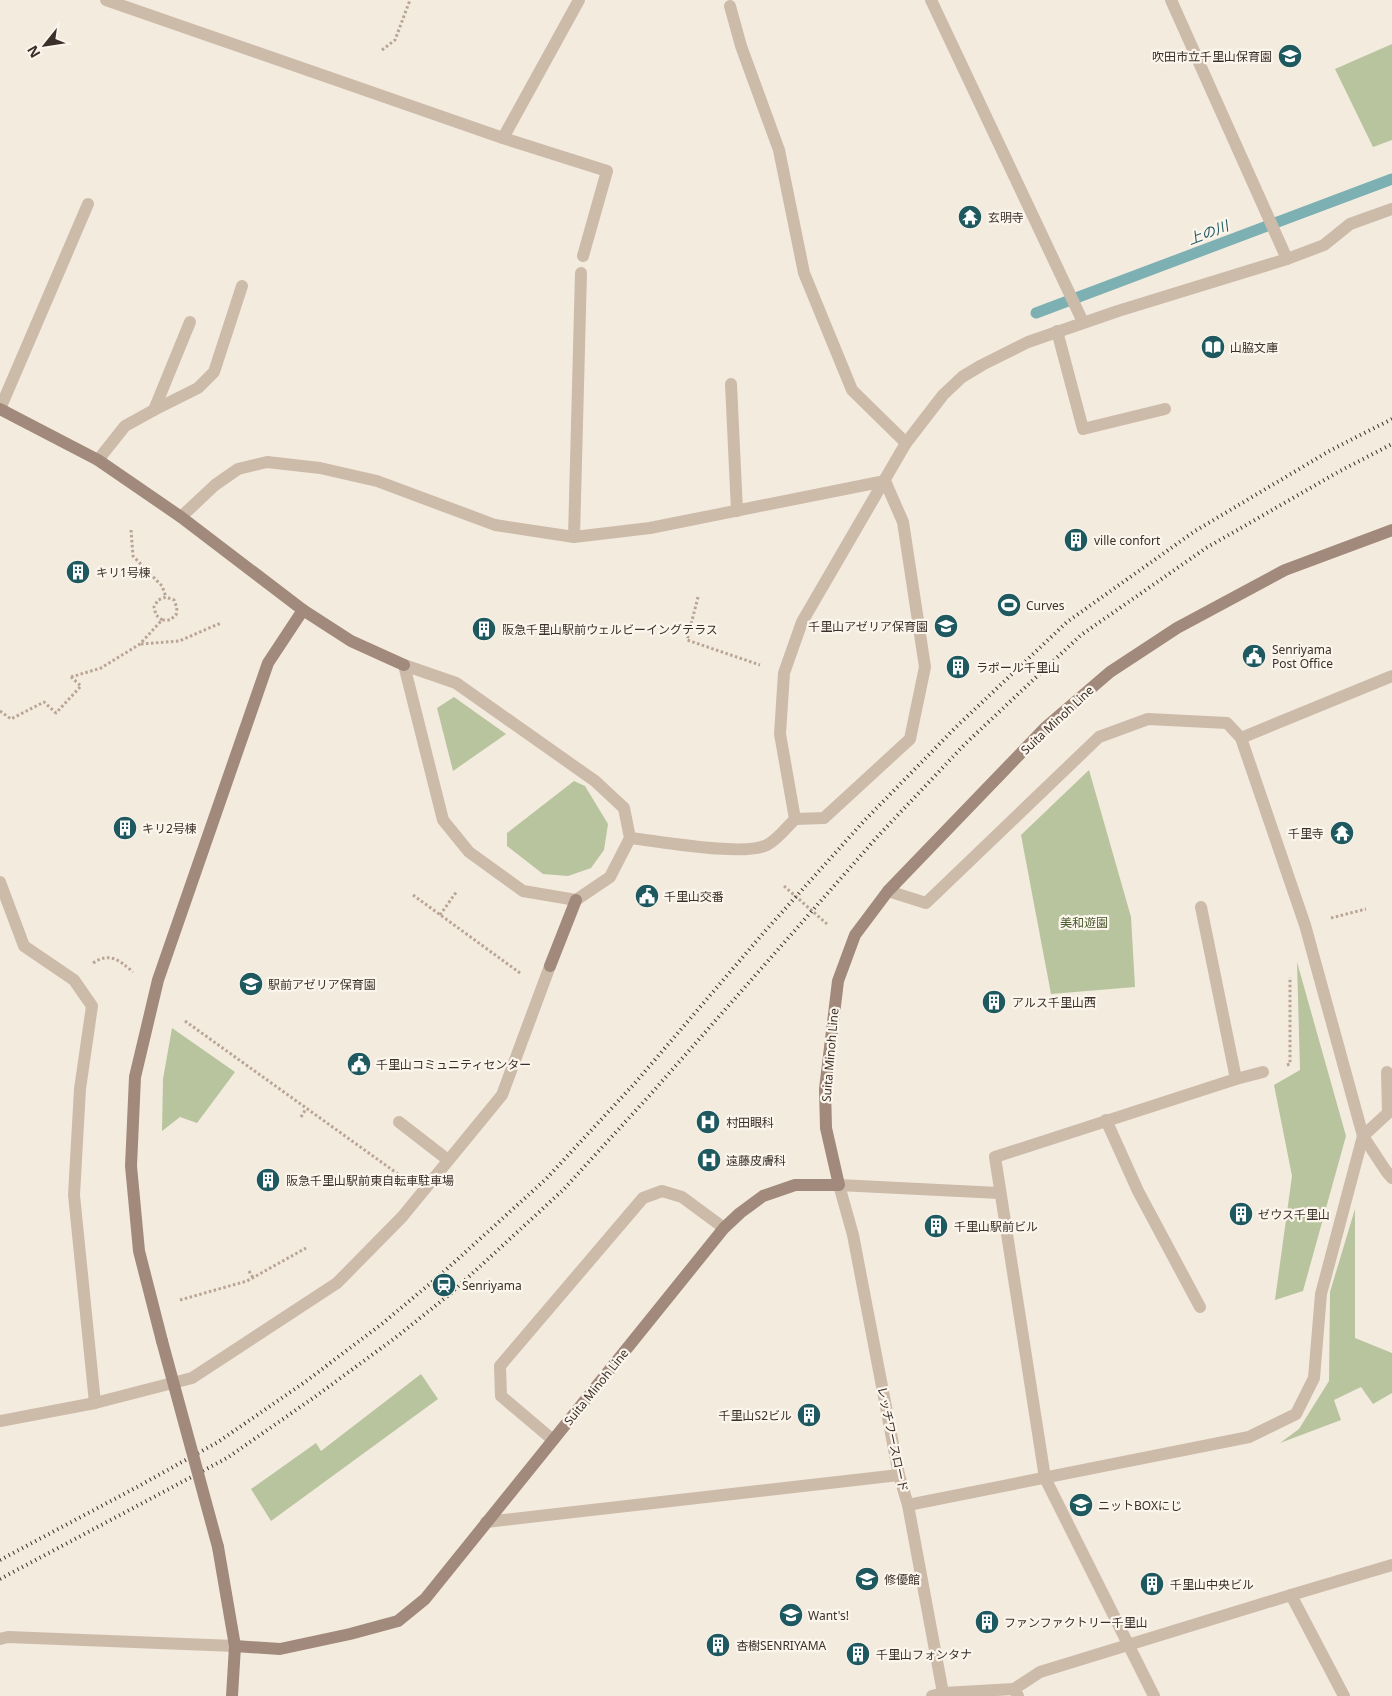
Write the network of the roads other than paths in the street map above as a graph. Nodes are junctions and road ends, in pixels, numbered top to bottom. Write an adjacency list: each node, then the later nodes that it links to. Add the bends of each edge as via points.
1 (106, 0): 6 (street)
2 (580, 0): 6 (street)
3 (931, 0): 14 (street)
4 (1171, 0): 10 (street)
5 (730, 6): 20 (street, via 779,150 804,273 852,390)
6 (503, 138): 9 (street, via 606,171)
7 (88, 204): 17 (street)
8 (1392, 209): 10 (street, via 1350,224 1324,245)
9 (583, 256)
10 (1287, 259): 14 (street)
11 (581, 273): 26 (street)
12 (242, 286): 19 (street, via 214,372 198,388)
13 (190, 322): 19 (street)
14 (1083, 322): 15 (street)
15 (1057, 331): 18 (street, via 1083,429); 20 (street, via 998,356 962,377)
16 (731, 384): 23 (street)
17 (0, 409): 21 (main road)
18 (1165, 409)
19 (154, 410): 21 (street, via 125,426)
20 (906, 443): 22 (street)
21 (98, 460): 24 (main road)
22 (886, 481): 23 (street); 31 (street, via 802,622 784,673 780,734); 31 (street, via 904,522 925,667 910,739 824,818)
23 (736, 511): 26 (street, via 650,528)
24 (181, 517): 26 (street, via 215,485 238,469 267,462 320,468 377,481 495,525); 27 (main road)
25 (1392, 530): 34 (main road, Suita Minoh Line, via 1285,570 1177,628 1110,672 1046,727)
26 (574, 537)
27 (303, 610): 28 (main road, via 351,641); 61 (main road, bridge, via 268,663 158,980 135,1077 131,1166 139,1251 218,1547)
28 (404, 665): 32 (street, via 456,683 595,782 624,808); 35 (street, via 443,820 469,852 523,891)
29 (1392, 676): 30 (street)
30 (1241, 738): 34 (street, via 1227,723 1148,719 1100,737 926,903); 43 (street, via 1305,925)
31 (795, 819): 32 (street, via 768,845 750,850)
32 (630, 838): 35 (street, via 610,877)
33 (0, 882): 50 (street, via 24,946 74,980 92,1006 80,1089 74,1195)
34 (888, 892): 46 (main road, Suita Minoh Line, via 855,935 838,981 825,1089 826,1128)
35 (576, 900): 37 (main road)
36 (1201, 907): 40 (street)
37 (550, 966): 44 (street, via 502,1095)
38 (1263, 1072): 40 (street)
39 (1387, 1072): 43 (street, via 1388,1114)
40 (1236, 1079): 41 (street)
41 (1106, 1120): 47 (street, via 994,1157); 49 (street, via 1138,1191)
42 (399, 1122): 44 (street)
43 (1363, 1136): 45 (street); 54 (street, via 1321,1294 1314,1378 1296,1414 1249,1437)
44 (448, 1160): 50 (street, via 402,1217 337,1283 192,1378)
45 (1392, 1178)
46 (840, 1185): 47 (street); 48 (main road, Suita Minoh Line, via 795,1184 763,1196); 53 (street, レッチワースロード, via 853,1235)
47 (999, 1193): 54 (street)
48 (724, 1228): 52 (main road, Suita Minoh Line); 52 (street, via 682,1197 662,1192 643,1198 500,1366 502,1396)
49 (1200, 1307)
50 (95, 1403): 51 (street)
51 (0, 1421)
52 (553, 1440): 56 (main road, Suita Minoh Line)
53 (899, 1475): 55 (street, レッチワースロード); 56 (street)
54 (1045, 1478): 55 (street); 60 (street)
55 (908, 1505): 63 (street, レッチワースロード)
56 (486, 1522): 61 (main road, Suita Minoh Line, via 425,1599 398,1621 280,1649)
57 (1392, 1566): 58 (street)
58 (1292, 1595): 60 (street); 66 (street)
59 (0, 1639): 61 (street)
60 (1128, 1644): 62 (street, via 1040,1672); 65 (street)
61 (235, 1646): 64 (main road)
62 (1016, 1693): 63 (street)
63 (937, 1695)
64 (232, 1696)
65 (1154, 1696)
66 (1344, 1696)

